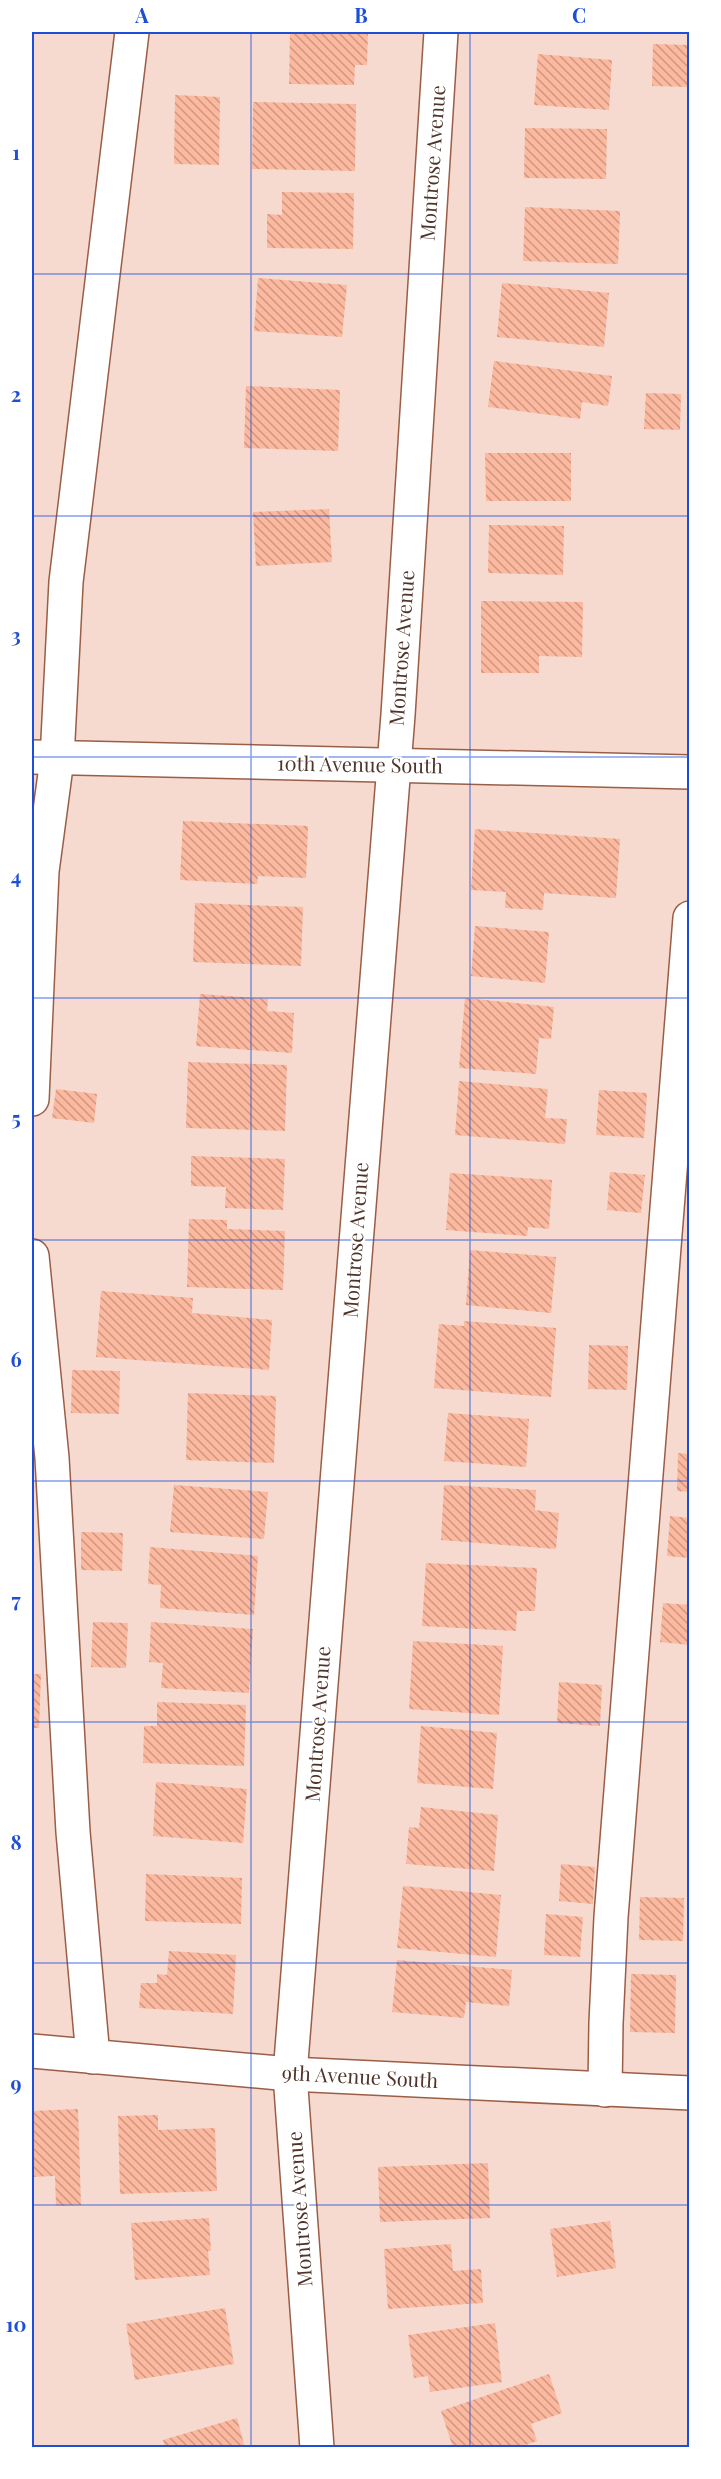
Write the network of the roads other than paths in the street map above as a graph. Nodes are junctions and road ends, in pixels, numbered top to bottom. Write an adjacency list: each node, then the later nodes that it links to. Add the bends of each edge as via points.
1 (132, 32): 3 (street)
2 (441, 32): 4 (street, Montrose Avenue)
3 (44, 758): 4 (street, 10th Avenue South); 7 (street)
4 (393, 766): 5 (street, 10th Avenue South); 11 (street, Montrose Avenue)
5 (690, 772)
6 (690, 918): 12 (street, via 611,1917)
7 (32, 1099)
8 (32, 1256): 10 (street, via 52,1458 73,1832)
9 (32, 2051): 10 (street, 9th Avenue South)
10 (93, 2056): 11 (street, 9th Avenue South)
11 (290, 2074): 12 (street, 9th Avenue South); 14 (street, Montrose Avenue)
12 (605, 2090): 13 (street, 9th Avenue South)
13 (690, 2093)
14 (317, 2448)

